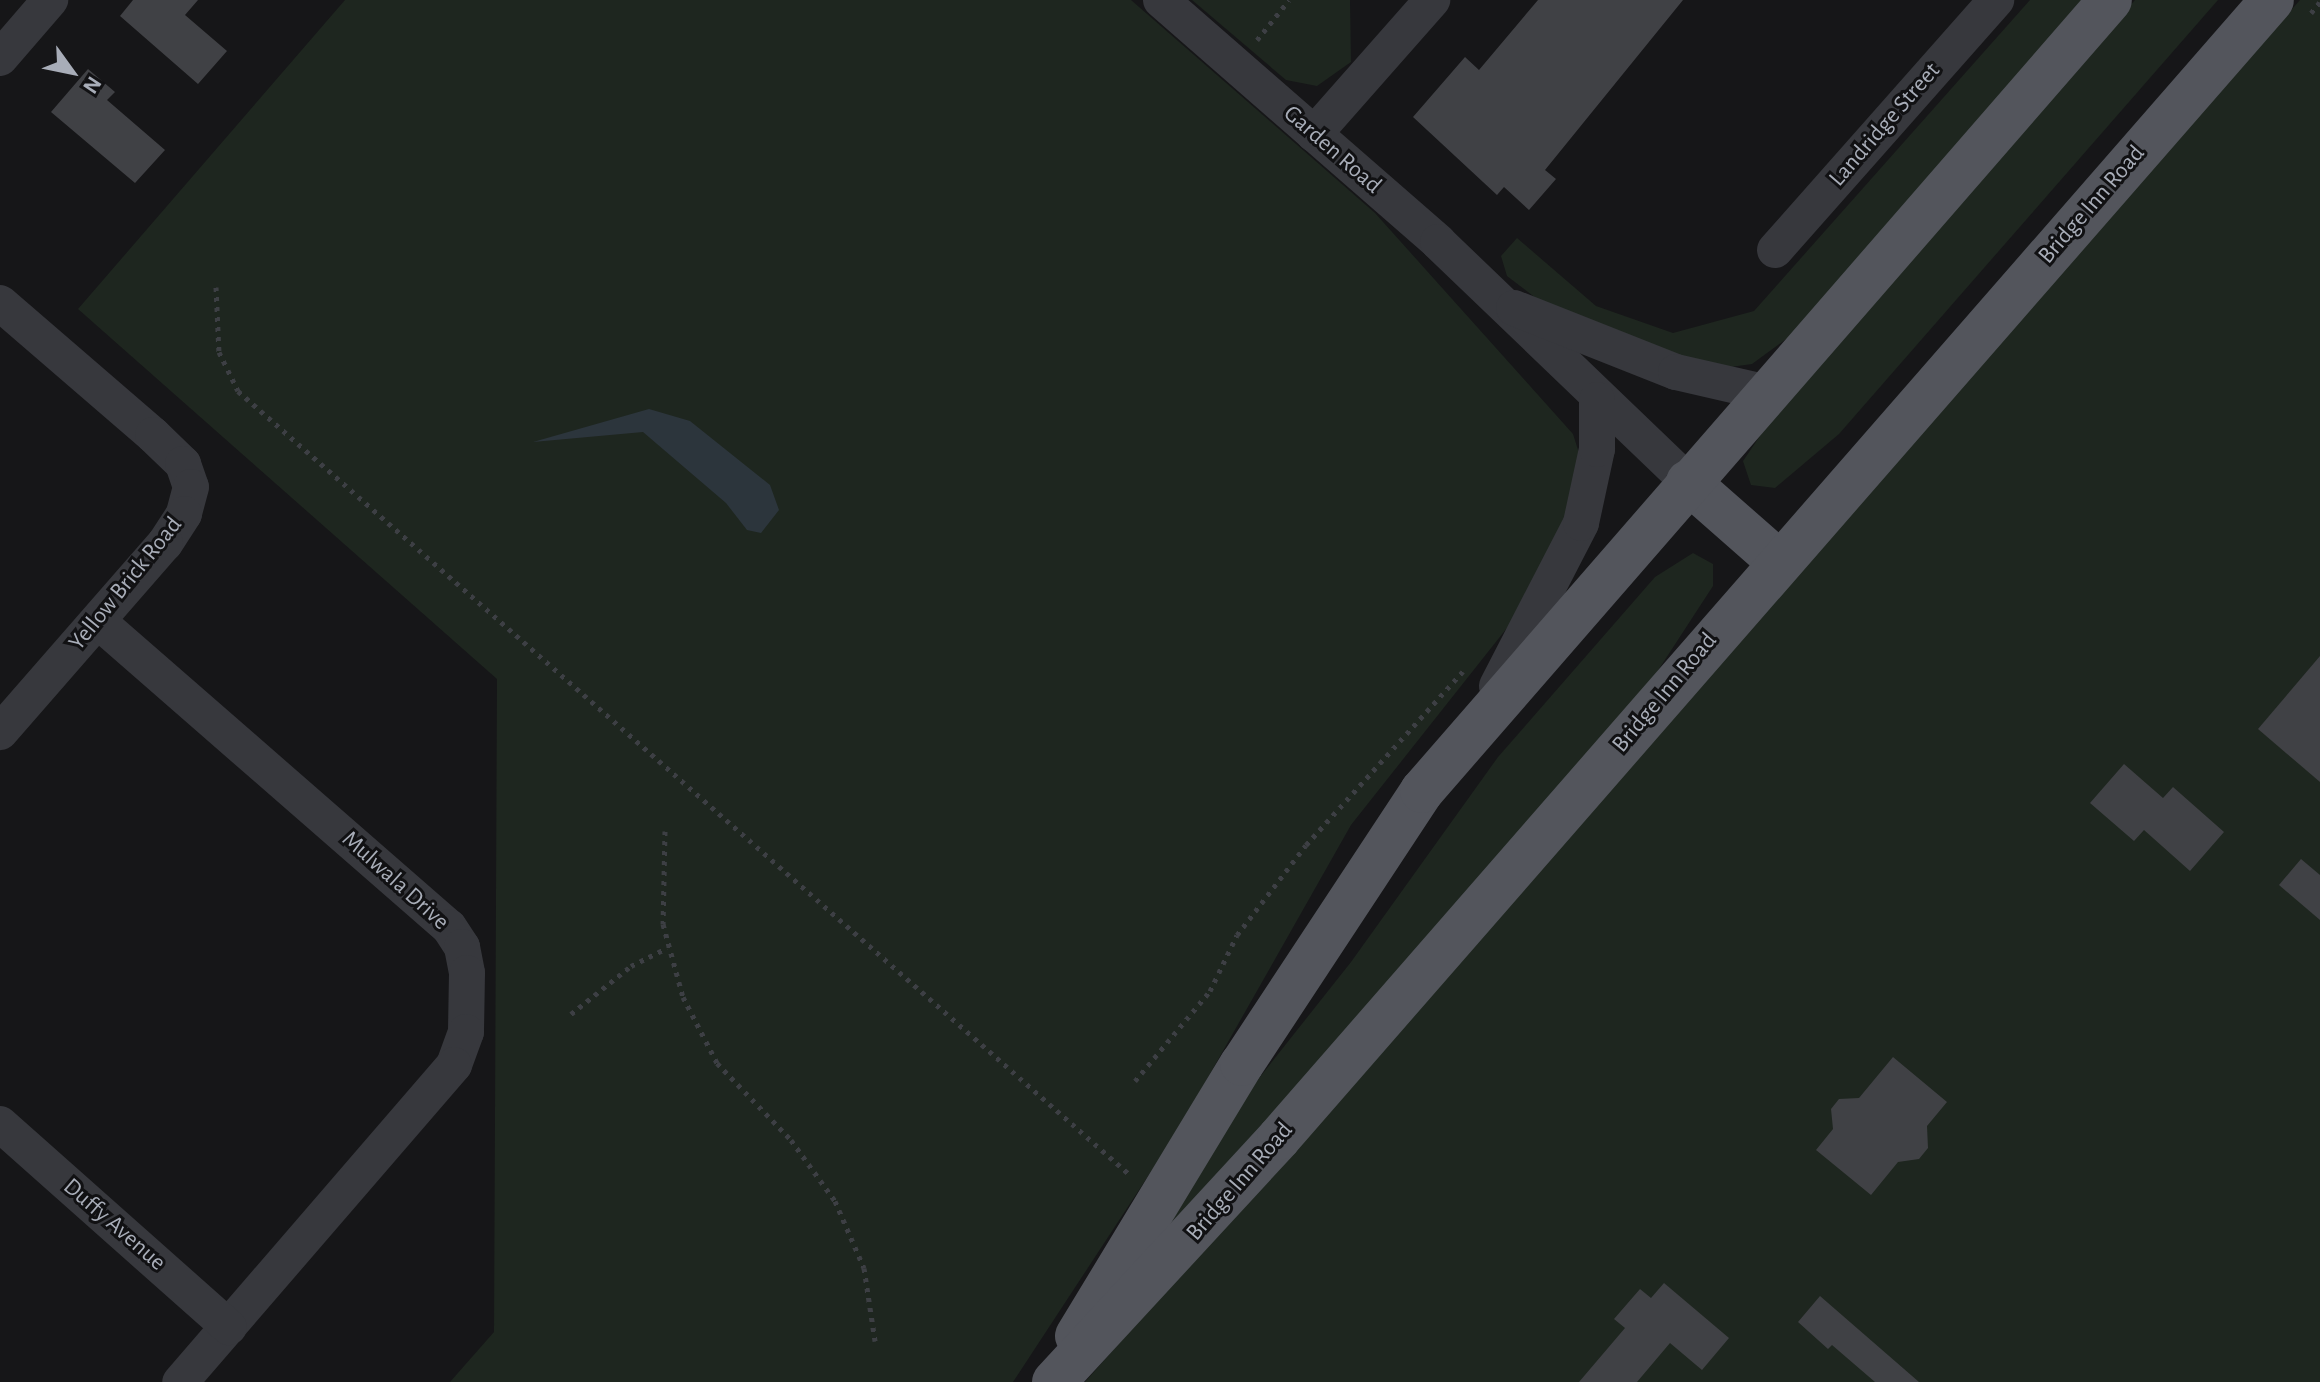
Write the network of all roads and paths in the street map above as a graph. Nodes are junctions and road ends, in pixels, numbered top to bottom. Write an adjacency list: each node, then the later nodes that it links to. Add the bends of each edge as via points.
1 (50, 0): 7 (street)
2 (1161, 0): 8 (street, Garden Road)
3 (1432, 0): 8 (street)
4 (1996, 0): 9 (street, Landridge Street)
5 (2110, 0): 13 (main road, Bridge Inn Road)
6 (2272, 0): 16 (main road, Bridge Inn Road)
7 (0, 58)
8 (1314, 134): 12 (street, Garden Road)
9 (1775, 250)
10 (216, 287): 26 (path, via 219,352 238,391)
11 (0, 303): 17 (street, Yellow Brick Road, via 153,435 183,464 191,487 184,514)
12 (1502, 303): 13 (street, Garden Road, via 1676,372); 14 (street, Garden Road)
13 (1763, 392): 15 (main road, Bridge Inn Road)
14 (1597, 400): 15 (street, Garden Road); 20 (street, via 1597,449 1581,523 1540,612)
15 (1688, 482): 16 (main road, Garden Road); 20 (main road, Bridge Inn Road)
16 (1778, 561): 30 (main road, Bridge Inn Road, via 1269,1150)
17 (99, 622): 19 (street, Yellow Brick Road); 27 (street, Mulwala Drive, via 438,916 462,947 467,973 466,1032 454,1065)
18 (1473, 659): 24 (path, via 1306,845 1237,935 1210,991)
19 (0, 732)
20 (1470, 732): 26 (main road, Bridge Inn Road, via 1380,850)
21 (665, 831): 22 (path)
22 (667, 948): 23 (path, via 631,966); 28 (path, via 683,997 717,1063 807,1160 841,1212 864,1268)
23 (571, 1014)
24 (1135, 1081)
25 (0, 1124): 27 (street, Duffy Avenue)
26 (1157, 1200): 30 (main road, Bridge Inn Road)
27 (229, 1327): 29 (street, Mulwala Drive)
28 (875, 1341)
29 (180, 1382)
30 (1051, 1382)

